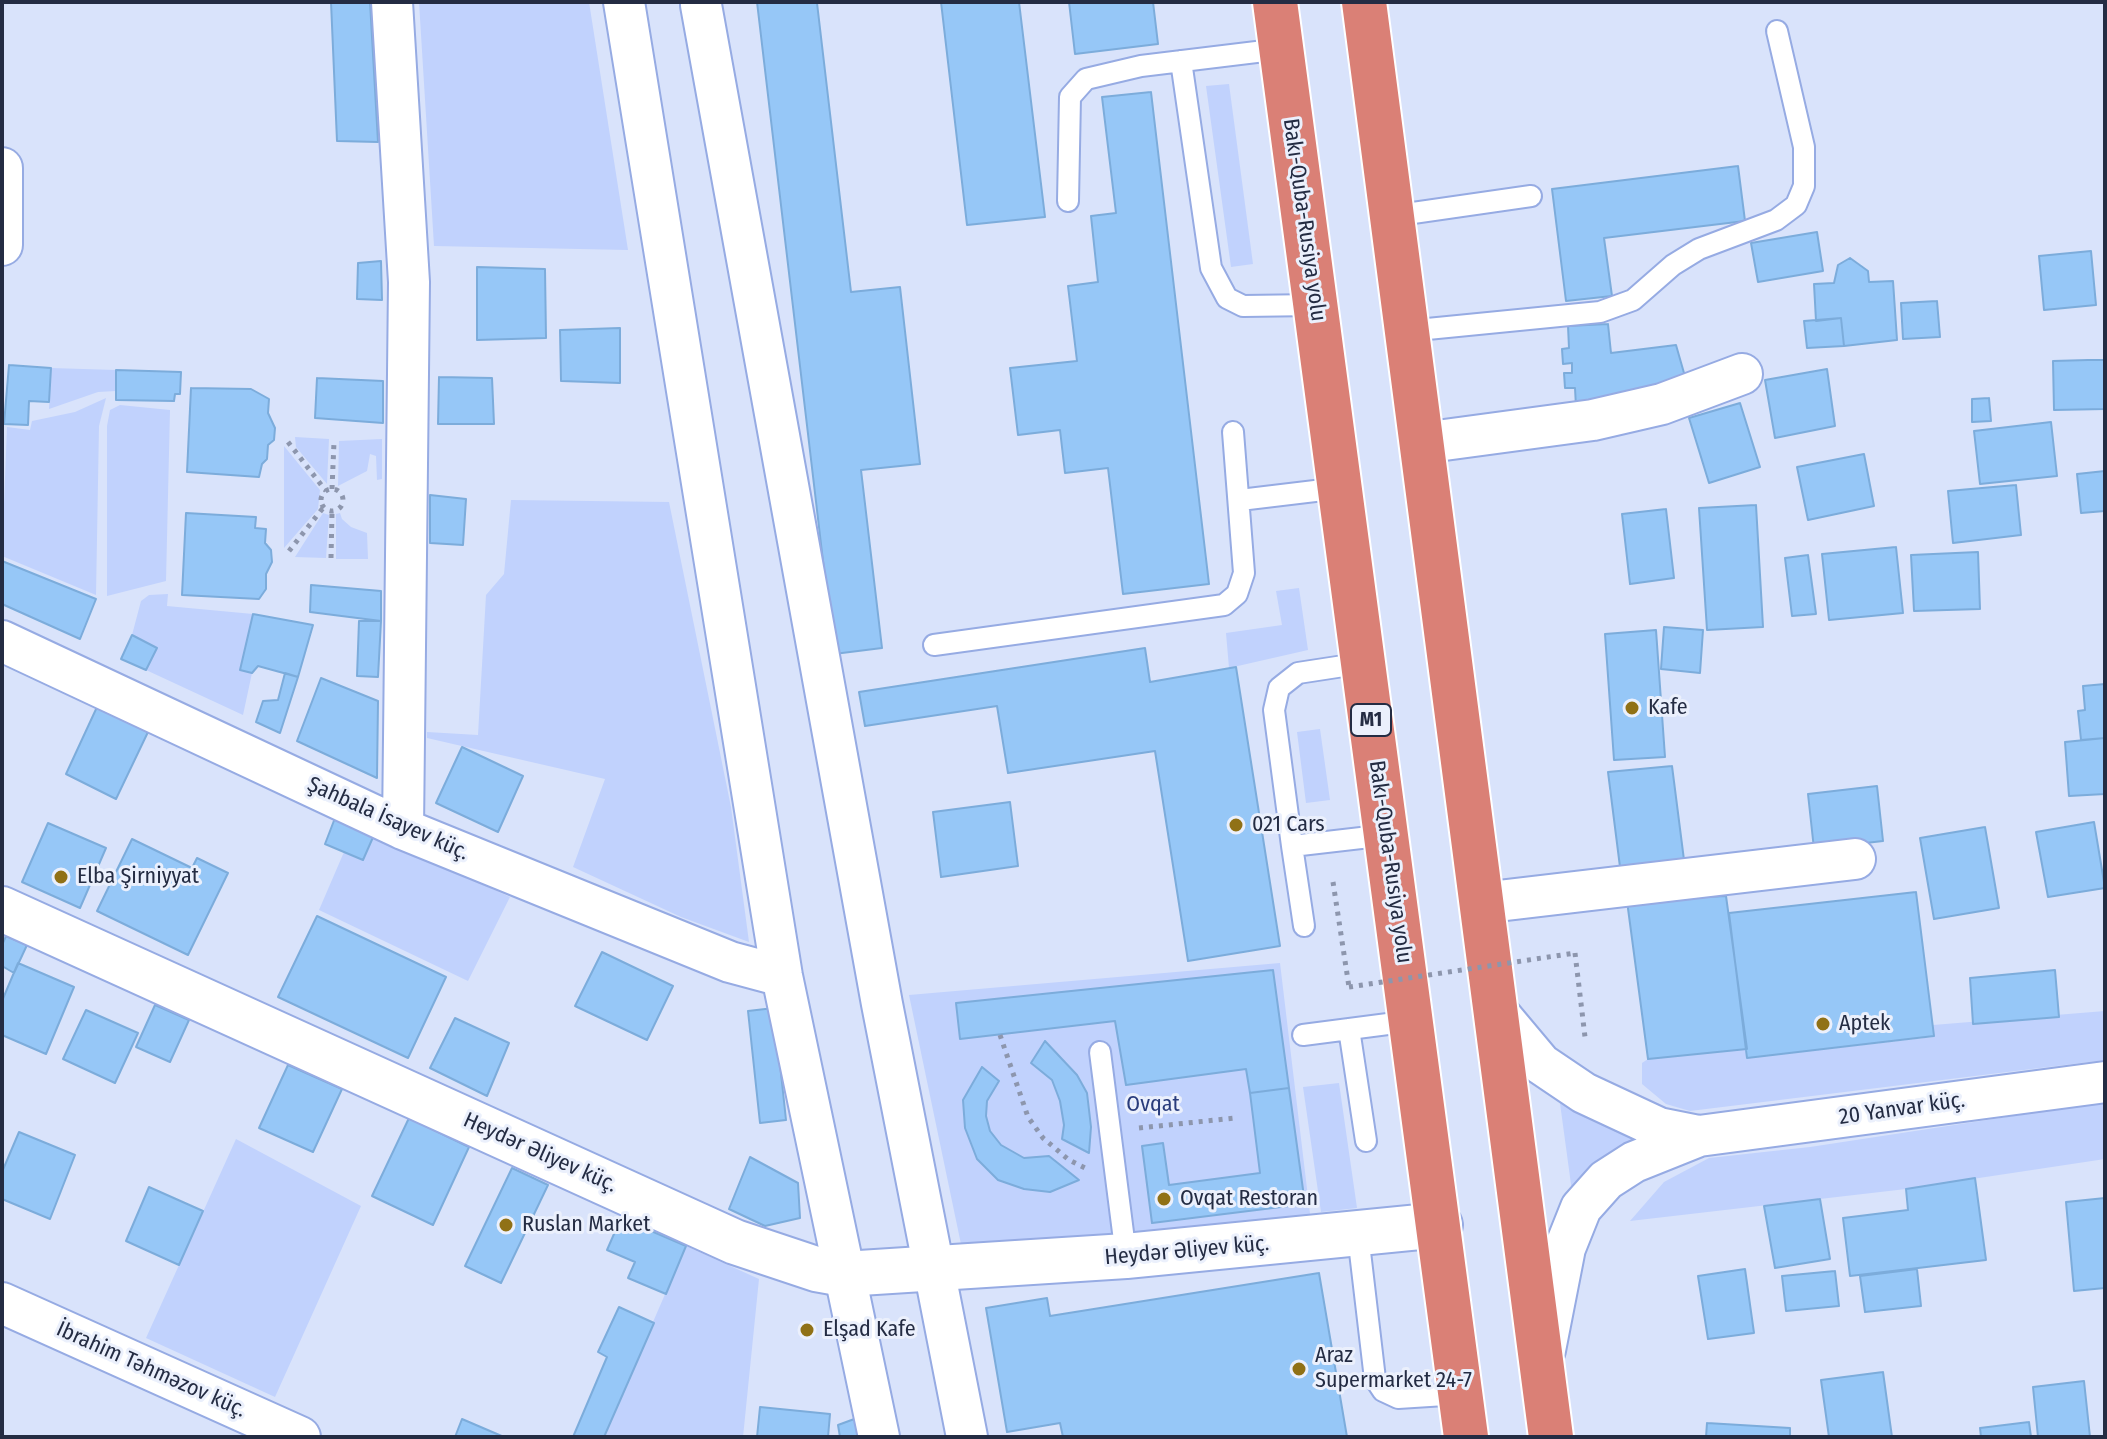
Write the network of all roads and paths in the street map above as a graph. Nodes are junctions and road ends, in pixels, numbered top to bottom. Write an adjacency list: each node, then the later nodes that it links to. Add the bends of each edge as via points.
1 (392, 2): 31 (street, via 409,282)
2 (624, 2): 39 (street)
3 (1275, 2): 7 (highway, Bakı-Quba-Rusiya yolu / M1)
4 (1364, 2): 12 (highway)
5 (701, 5): 56 (street, via 882,1004)
6 (1777, 31): 15 (lane, via 1804,147 1804,186 1796,205 1776,220 1699,249 1633,300 1600,312)
7 (1281, 49): 8 (lane); 14 (highway, Bakı-Quba-Rusiya yolu / M1)
8 (1181, 61): 11 (lane, via 1086,79 1070,97); 14 (lane, via 1211,268 1221,288 1243,306)
9 (2, 168): 13 (street)
10 (1531, 196): 12 (lane)
11 (1068, 201)
12 (1392, 216): 15 (highway)
13 (2, 245)
14 (1315, 305): 21 (highway, Bakı-Quba-Rusiya yolu / M1)
15 (1407, 331): 20 (highway)
16 (1742, 374): 20 (street, via 1662,404 1593,420)
17 (1233, 432): 23 (lane)
18 (288, 442): 22 (path)
19 (334, 442): 22 (path)
20 (1422, 443): 36 (highway)
21 (1340, 488): 23 (lane); 30 (highway, Bakı-Quba-Rusiya yolu / M1)
22 (329, 490): 24 (path, via 321,498); 25 (path, via 339,491 343,501)
23 (1240, 500): 29 (lane, via 1244,573 1237,594 1224,605)
24 (323, 508): 25 (path); 26 (path)
25 (332, 512): 27 (path)
26 (289, 551)
27 (331, 558)
28 (2, 641): 31 (street, Şahbala İsayev küç.)
29 (934, 645)
30 (1363, 663): 32 (highway, Bakı-Quba-Rusiya yolu / M1); 33 (lane, via 1298,673 1279,688 1274,710)
31 (403, 829): 39 (street, Şahbala İsayev küç., via 730,962)
32 (1387, 835): 33 (lane); 41 (highway, Bakı-Quba-Rusiya yolu / M1)
33 (1292, 846): 38 (lane)
34 (1855, 859): 36 (street)
35 (1333, 882): 45 (path, bridge, via 1349,987 1575,953)
36 (1481, 903): 40 (highway)
37 (2, 909): 57 (street, Heydər Əliyev küç., via 735,1242)
38 (1304, 926)
39 (782, 976): 57 (street)
40 (1494, 1008): 50 (street, via 1541,1064 1584,1093 1659,1128); 59 (highway)
41 (1411, 1021): 42 (lane); 53 (highway, Bakı-Quba-Rusiya yolu / M1)
42 (1349, 1029): 44 (lane); 51 (lane)
43 (1000, 1035): 52 (path, via 1028,1117 1043,1138 1092,1171)
44 (1303, 1035)
45 (1585, 1037)
46 (1100, 1052): 49 (lane)
47 (2105, 1082): 50 (street, 20 Yanvar küç.)
48 (1235, 1118): 49 (path)
49 (1110, 1131): 52 (lane)
50 (1699, 1136): 59 (street, via 1634,1162 1606,1180 1581,1208 1565,1248)
51 (1366, 1141)
52 (1115, 1170): 55 (lane)
53 (1440, 1225): 54 (street, Heydər Əliyev küç.); 60 (highway, Bakı-Quba-Rusiya yolu / M1)
54 (1358, 1235): 55 (street, Heydər Əliyev küç.); 60 (lane, via 1375,1379 1383,1391 1398,1398)
55 (1126, 1256): 56 (street, Heydər Əliyev küç.)
56 (936, 1269): 57 (street, Heydər Əliyev küç.); 63 (street)
57 (844, 1274): 62 (street)
58 (2, 1303): 61 (street, İbrahim Təhməzov küç.)
59 (1541, 1366): 65 (highway)
60 (1461, 1394): 64 (highway, Bakı-Quba-Rusiya yolu / M1)
61 (300, 1437)
62 (879, 1437)
63 (967, 1437)
64 (1466, 1437)
65 (1551, 1437)

